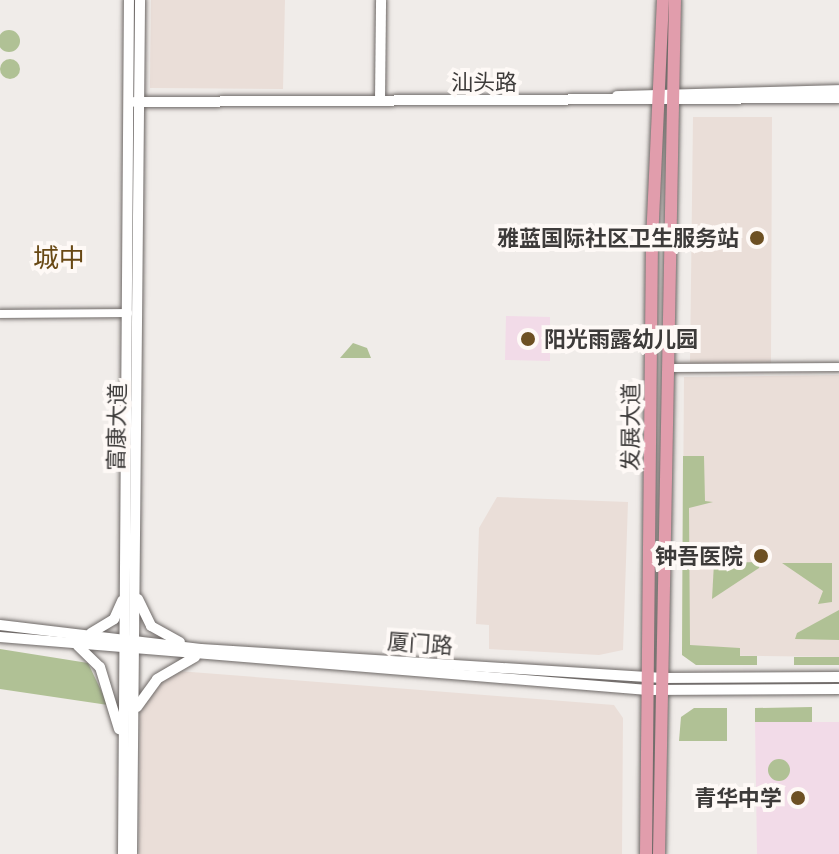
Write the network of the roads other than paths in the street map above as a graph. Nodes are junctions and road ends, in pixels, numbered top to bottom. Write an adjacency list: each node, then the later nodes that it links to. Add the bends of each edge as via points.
1 (129, 0): 7 (street, 富康大道)
2 (140, 0): 7 (street, 富康大道)
3 (381, 0): 8 (street)
4 (663, 0): 10 (main road, 发展大道)
5 (675, 0): 10 (main road, 发展大道)
6 (839, 90): 10 (street, 汕头路)
7 (134, 98): 8 (street, 汕头路); 11 (street, 富康大道); 15 (street, 富康大道)
8 (380, 98): 10 (street, 汕头路)
9 (839, 98): 10 (street, 汕头路)
10 (662, 100): 22 (main road, 发展大道); 23 (main road, 发展大道)
11 (128, 313): 12 (street); 15 (street, 富康大道)
12 (0, 314)
13 (839, 367): 14 (street)
14 (675, 368)
15 (130, 584): 18 (street, via 114,619); 19 (street, 富康大道); 20 (street, via 151,626)
16 (0, 625): 18 (street, 厦门路)
17 (0, 637): 18 (street, 厦门路)
18 (78, 640): 19 (street, 厦门路); 25 (street, via 105,680)
19 (130, 645): 20 (street, 厦门路); 25 (street, 富康大道)
20 (201, 652): 22 (street, 厦门路); 25 (street, via 165,673 139,698)
21 (839, 677): 23 (street, 厦门路)
22 (648, 683): 23 (street, 厦门路); 28 (main road, 发展大道)
23 (662, 684): 24 (street, 厦门路); 29 (main road, 发展大道)
24 (839, 689)
25 (128, 753): 26 (street, 富康大道); 27 (street, 富康大道)
26 (123, 854)
27 (132, 854)
28 (646, 854)
29 (659, 854)

